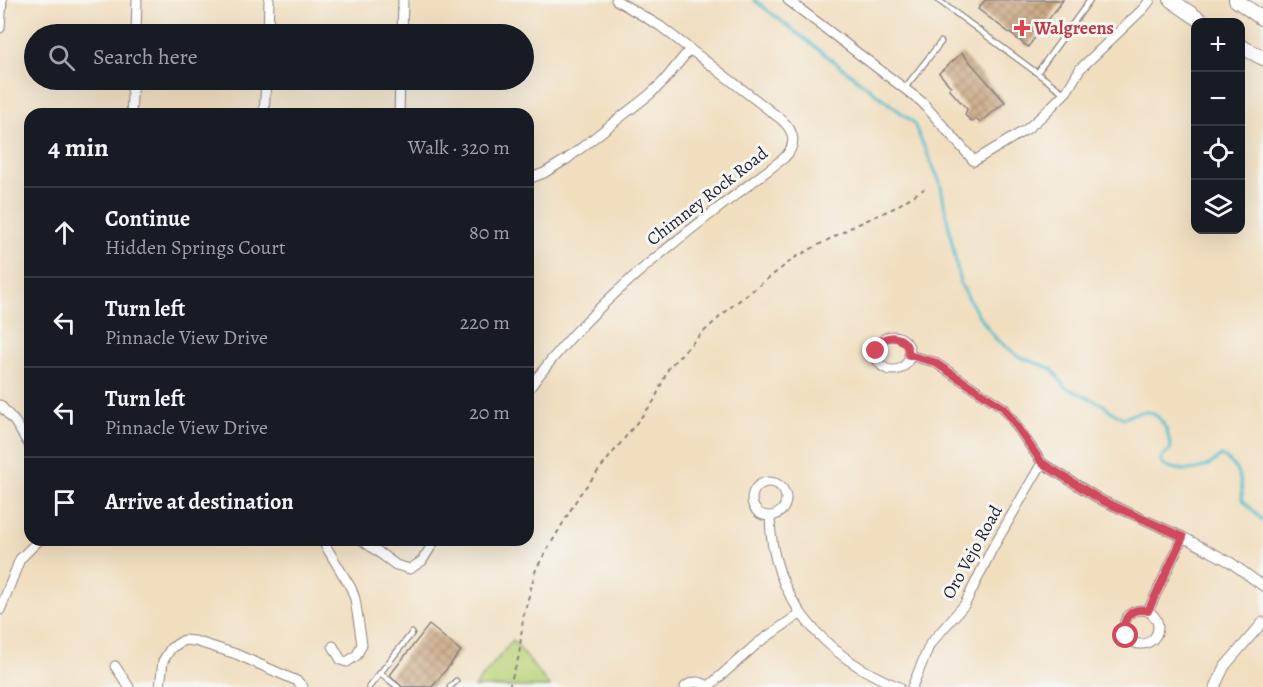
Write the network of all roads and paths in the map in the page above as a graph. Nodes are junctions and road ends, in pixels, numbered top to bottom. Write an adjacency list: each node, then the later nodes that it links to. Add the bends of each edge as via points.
1 (2, 0): 17 (street)
2 (137, 0): 14 (street)
3 (270, 0): 15 (street)
4 (403, 0): 16 (street)
5 (616, 0): 19 (street, Chimney Rock Road)
6 (788, 0): 23 (street)
7 (938, 0): 22 (lane)
8 (1090, 0): 22 (lane)
9 (1150, 0): 27 (street, via 1080,69)
10 (1171, 0): 12 (main road)
11 (1236, 0): 13 (main road)
12 (1197, 18)
13 (1263, 19)
14 (136, 24)
15 (269, 24)
16 (402, 24)
17 (0, 28)
18 (940, 42): 23 (lane)
19 (690, 49): 31 (street, via 649,95 567,159); 34 (street, Chimney Rock Road, via 786,123 793,135 792,147 784,158 624,284 575,333)
20 (1245, 49): 21 (main road)
21 (1263, 58)
22 (1037, 73): 27 (lane)
23 (904, 89): 27 (street, via 922,102 974,161 1027,129)
24 (132, 90): 28 (street)
25 (265, 90): 29 (street)
26 (400, 90): 30 (street)
27 (1065, 94)
28 (131, 108)
29 (264, 108)
30 (399, 108)
31 (534, 177)
32 (924, 189): 60 (path, via 796,257 732,306 669,367 654,401 580,494 536,569)
33 (909, 355): 37 (street, via 934,362 1004,408)
34 (534, 383)
35 (0, 405): 36 (street)
36 (24, 436)
37 (1042, 463): 39 (street, via 1101,500); 64 (street, Oro Vejo Road, via 965,604 930,644)
38 (770, 516): 47 (street, via 772,546 780,573)
39 (1183, 537): 44 (street, via 1230,562); 46 (street)
40 (33, 546): 45 (street, via 20,559)
41 (326, 546): 50 (street, via 353,592 362,644 357,655 346,662)
42 (370, 546): 43 (street, via 396,565 410,569 422,561)
43 (431, 546)
44 (1263, 586)
45 (0, 610)
46 (1148, 611)
47 (801, 613): 62 (street, via 758,643); 63 (street, via 822,639 847,660)
48 (1263, 622): 65 (street, via 1225,666)
49 (412, 633): 52 (lane)
50 (333, 646)
51 (115, 666): 54 (street)
52 (380, 673): 57 (lane); 58 (lane)
53 (456, 681): 59 (lane)
54 (129, 687)
55 (160, 687): 56 (street, via 163,661 171,648 184,640 236,654)
56 (303, 687)
57 (369, 687)
58 (398, 687)
59 (450, 687)
60 (509, 687)
61 (685, 687): 62 (street, via 698,682)
62 (709, 687)
63 (899, 687)
64 (912, 687)
65 (1215, 687)

